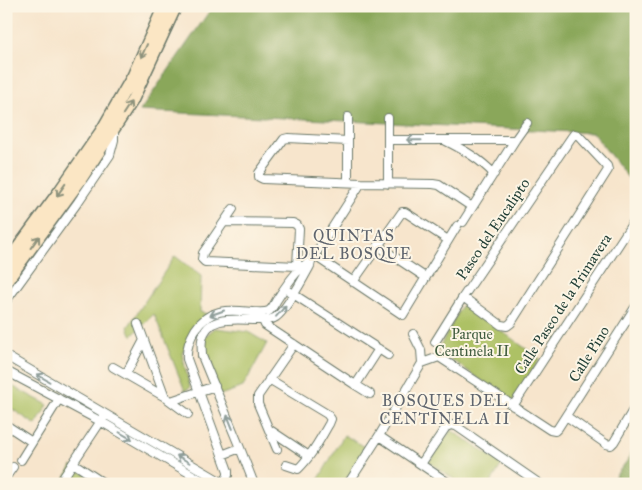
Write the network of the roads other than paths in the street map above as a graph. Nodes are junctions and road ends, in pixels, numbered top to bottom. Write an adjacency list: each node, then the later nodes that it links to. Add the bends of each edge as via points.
1 (164, 6): 22 (main road, one-way to 22, via 133,76 102,130)
2 (176, 6): 6 (main road, one-way to 2, via 132,100)
3 (348, 117): 10 (street)
4 (388, 118): 7 (street)
5 (527, 123): 9 (street)
6 (114, 128): 25 (main road, one-way to 6); 30 (street, via 110,155)
7 (388, 140): 8 (street, one-way to 7); 14 (street)
8 (444, 140): 9 (street); 11 (street, via 471,155)
9 (515, 140): 11 (street)
10 (348, 141): 12 (street); 12 (street, via 288,138 281,142 259,177)
11 (494, 174): 15 (street)
12 (348, 182): 13 (street)
13 (361, 183): 14 (street); 21 (street)
14 (388, 184): 15 (street, via 439,185)
15 (472, 206): 19 (street)
16 (233, 209): 18 (street)
17 (636, 218): 60 (street, Calle Paseo de la Primavera)
18 (225, 222): 23 (street, via 297,225); 23 (street, via 204,253 202,259 205,262)
19 (448, 240): 20 (street, via 402,212); 24 (street)
20 (378, 246): 24 (street); 26 (street)
21 (313, 259): 23 (street); 26 (street)
22 (6, 264)
23 (301, 269): 27 (street); 28 (street)
24 (425, 277): 26 (street, via 403,315)
25 (6, 282)
26 (353, 282)
27 (284, 288): 28 (street); 33 (street, via 272,308)
28 (294, 294): 33 (street, one-way to 28, via 268,321 275,318); 42 (street)
29 (464, 297): 29 (street, Paseo del Eucalipto, via 574,134 578,135 608,170 511,323 501,325); 40 (street, Paseo del Eucalipto)
30 (6, 301)
31 (636, 306): 64 (street, Calle Pino)
32 (235, 310): 33 (street); 34 (street); 37 (street, one-way to 37, via 223,310 202,320)
33 (262, 316): 34 (street); 41 (street, via 265,325)
34 (235, 319): 39 (street, via 215,323)
35 (138, 324): 38 (street)
36 (413, 334): 43 (street)
37 (192, 336): 39 (street); 48 (street, via 187,347)
38 (144, 340): 52 (street); 59 (street)
39 (201, 341): 46 (street)
40 (434, 342): 43 (street); 47 (street)
41 (294, 344): 53 (street); 54 (street)
42 (379, 349): 44 (street); 54 (street)
43 (421, 350): 49 (street)
44 (388, 355)
45 (6, 356): 62 (street, one-way to 45)
46 (202, 356): 48 (street); 55 (street)
47 (439, 357): 49 (street); 60 (street)
48 (187, 359): 56 (street)
49 (422, 363): 68 (street)
50 (113, 367): 52 (street)
51 (6, 371): 58 (street)
52 (126, 374): 59 (street)
53 (269, 379): 67 (street, via 257,400); 73 (street, via 331,419)
54 (355, 384): 57 (street)
55 (214, 386): 56 (street); 70 (street, one-way to 55)
56 (199, 391): 59 (street); 72 (street)
57 (370, 394)
58 (59, 399): 65 (street); 69 (street)
59 (168, 399): 63 (street)
60 (512, 406): 64 (street, via 555,431)
61 (636, 406): 64 (street, via 611,445)
62 (105, 414): 65 (street); 80 (street, one-way to 62)
63 (188, 414)
64 (566, 416)
65 (100, 421): 75 (street); 83 (street, one-way to 83)
66 (6, 425): 69 (street)
67 (270, 430): 71 (street); 73 (street)
68 (379, 436): 76 (street); 85 (street)
69 (32, 442): 74 (street)
70 (240, 448): 72 (street); 84 (street)
71 (277, 449)
72 (222, 455): 80 (street, via 228,471)
73 (309, 456): 77 (street, via 298,469)
74 (21, 460)
75 (73, 463): 81 (street); 82 (street)
76 (421, 464): 86 (street); 87 (street, via 446,427 451,425)
77 (286, 465)
78 (13, 467): 79 (street)
79 (6, 477)
80 (225, 483)
81 (59, 484)
82 (105, 484)
83 (208, 484)
84 (254, 484)
85 (348, 484)
86 (450, 484)
87 (540, 484)

